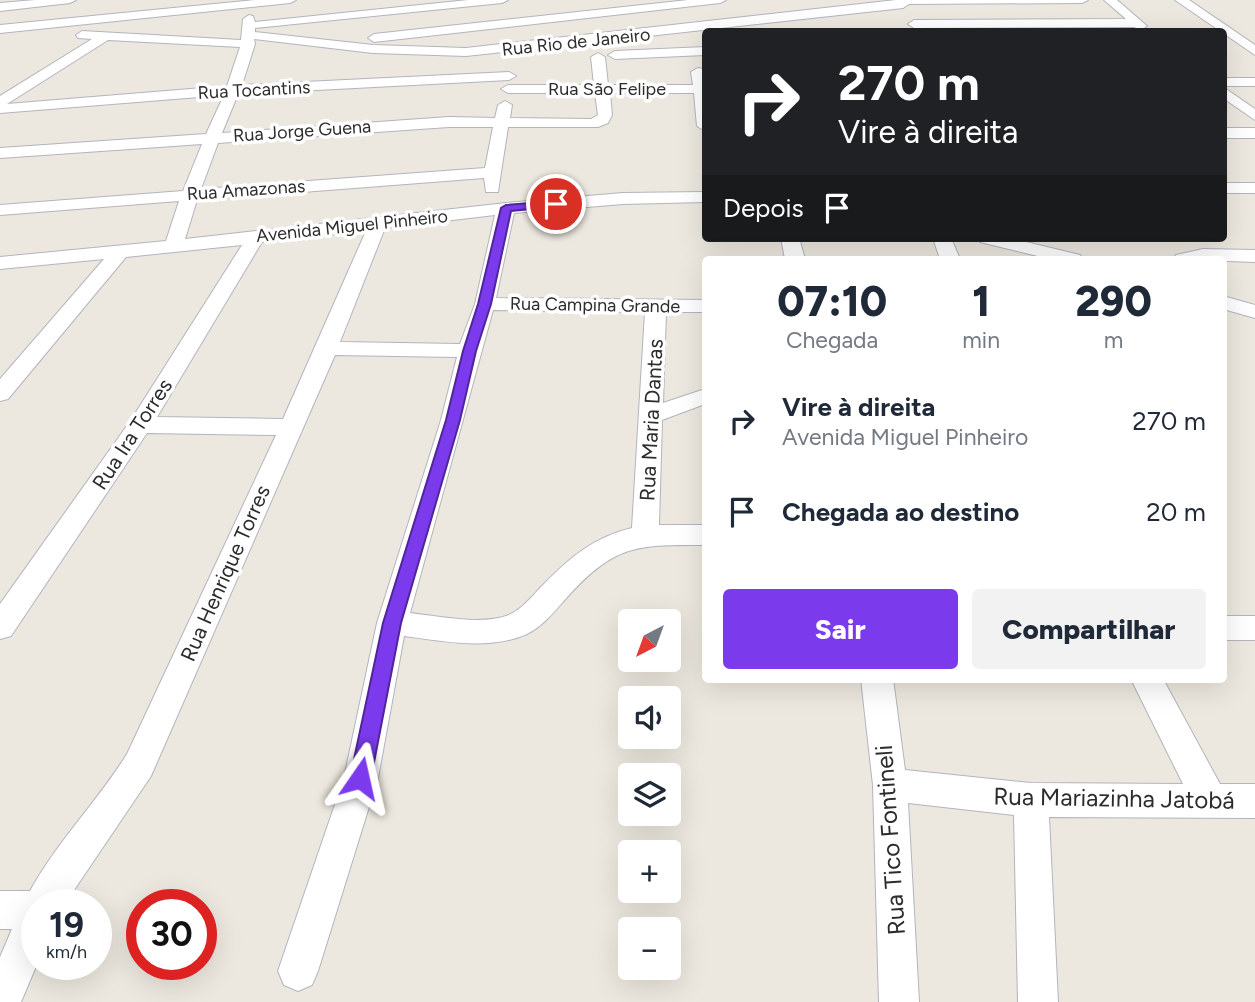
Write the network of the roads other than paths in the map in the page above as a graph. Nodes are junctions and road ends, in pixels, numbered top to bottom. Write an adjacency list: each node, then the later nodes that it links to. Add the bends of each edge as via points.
1 (70, 0): 14 (street)
2 (290, 0): 10 (street)
3 (502, 0): 11 (street)
4 (622, 0): 15 (street)
5 (720, 0): 9 (street)
6 (1082, 0): 12 (street, Rua Rio de Janeiro)
7 (1110, 0): 17 (street)
8 (1181, 0): 23 (street)
9 (701, 1): 15 (street); 16 (street)
10 (249, 2): 24 (street); 28 (street)
11 (470, 2): 18 (street); 28 (street)
12 (902, 2): 13 (street, Rua Rio de Janeiro); 21 (street)
13 (878, 3): 19 (street, Rua Rio de Janeiro, via 833,17)
14 (0, 7)
15 (633, 9): 18 (street); 26 (street)
16 (729, 23): 19 (street, Rua Rio de Janeiro); 26 (street, Rua Rio de Janeiro)
17 (1137, 23): 20 (street); 22 (street)
18 (485, 26): 29 (street); 31 (street)
19 (761, 26)
20 (1026, 27): 21 (street)
21 (918, 28)
22 (1143, 28)
23 (1222, 28)
24 (0, 31): 27 (street, Rua Rio de Janeiro)
25 (1227, 32): 33 (street)
26 (655, 33): 31 (street, Rua Rio de Janeiro); 34 (street)
27 (108, 35): 28 (street, Rua Rio de Janeiro); 43 (street)
28 (249, 35): 29 (street, Rua Rio de Janeiro); 41 (street)
29 (321, 44): 31 (street, Rua Rio de Janeiro, via 426,54)
30 (1227, 49): 33 (street)
31 (498, 50): 35 (street)
32 (699, 50): 34 (street); 36 (street)
33 (1254, 50)
34 (664, 51): 39 (street, via 591,57)
35 (511, 74): 39 (street, Rua São Felipe); 41 (street, Rua Tocantins); 48 (street)
36 (702, 79)
37 (1227, 82): 38 (street)
38 (1255, 82)
39 (600, 89): 40 (street, Rua São Felipe); 48 (street, Rua Jorge Guena, via 606,109 603,120 588,125)
40 (702, 89)
41 (234, 90): 44 (street, Rua Tocantins); 51 (street)
42 (1227, 94): 46 (street)
43 (0, 102)
44 (16, 107): 45 (street, Rua Tocantins); 47 (street)
45 (0, 109)
46 (1255, 116)
47 (0, 118)
48 (502, 121): 51 (street, Rua Jorge Guena); 53 (street)
49 (1227, 133): 50 (street)
50 (1255, 133)
51 (212, 138): 52 (street, Rua Jorge Guena); 56 (street)
52 (0, 153)
53 (492, 172): 56 (street, Rua Amazonas); 58 (street)
54 (1227, 188): 55 (street)
55 (1255, 188)
56 (190, 194): 59 (street, Rua Amazonas); 63 (street)
57 (702, 197): 58 (street, Avenida Miguel Pinheiro)
58 (499, 209): 60 (street, Avenida Miguel Pinheiro); 70 (street)
59 (0, 210)
60 (378, 224): 61 (street, Avenida Miguel Pinheiro); 74 (street, Rua Henrique Torres)
61 (256, 237): 63 (street, Avenida Miguel Pinheiro); 79 (street, Rua Ira Torres)
62 (1004, 242): 65 (street)
63 (174, 246): 64 (street, Avenida Miguel Pinheiro)
64 (119, 253): 68 (street, Avenida Miguel Pinheiro); 76 (street)
65 (1062, 256)
66 (1198, 256): 67 (street)
67 (1255, 256)
68 (0, 263)
69 (1227, 303): 73 (street)
70 (485, 304): 71 (street, Rua Campina Grande); 75 (street)
71 (656, 305): 72 (street, Rua Campina Grande); 78 (street, Rua Maria Dantas)
72 (702, 306)
73 (1255, 312)
74 (327, 348): 75 (street); 80 (street, Rua Henrique Torres)
75 (469, 351): 83 (street, via 431,500)
76 (0, 394)
77 (702, 397): 78 (street)
78 (651, 416): 81 (street, Rua Maria Dantas)
79 (140, 425): 80 (street); 84 (street, Rua Ira Torres)
80 (291, 427): 93 (street, Rua Henrique Torres, via 139,765)
81 (645, 534): 82 (street); 83 (street, via 597,550 535,613 509,628 485,631)
82 (702, 535)
83 (392, 623): 97 (street, via 360,778)
84 (0, 627)
85 (1227, 628): 86 (street)
86 (1255, 628)
87 (877, 683): 89 (street, Rua Tico Fontineli)
88 (1149, 683): 92 (street)
89 (890, 785): 90 (street, Rua Mariazinha Jatobá); 99 (street, Rua Tico Fontineli)
90 (1031, 800): 92 (street, Rua Mariazinha Jatobá); 100 (street)
91 (1255, 800): 92 (street, Rua Mariazinha Jatobá)
92 (1210, 801)
93 (52, 889)
94 (0, 910): 95 (street)
95 (21, 910)
96 (21, 955): 98 (street)
97 (298, 971)
98 (1, 1002)
99 (900, 1002)
100 (1038, 1002)

